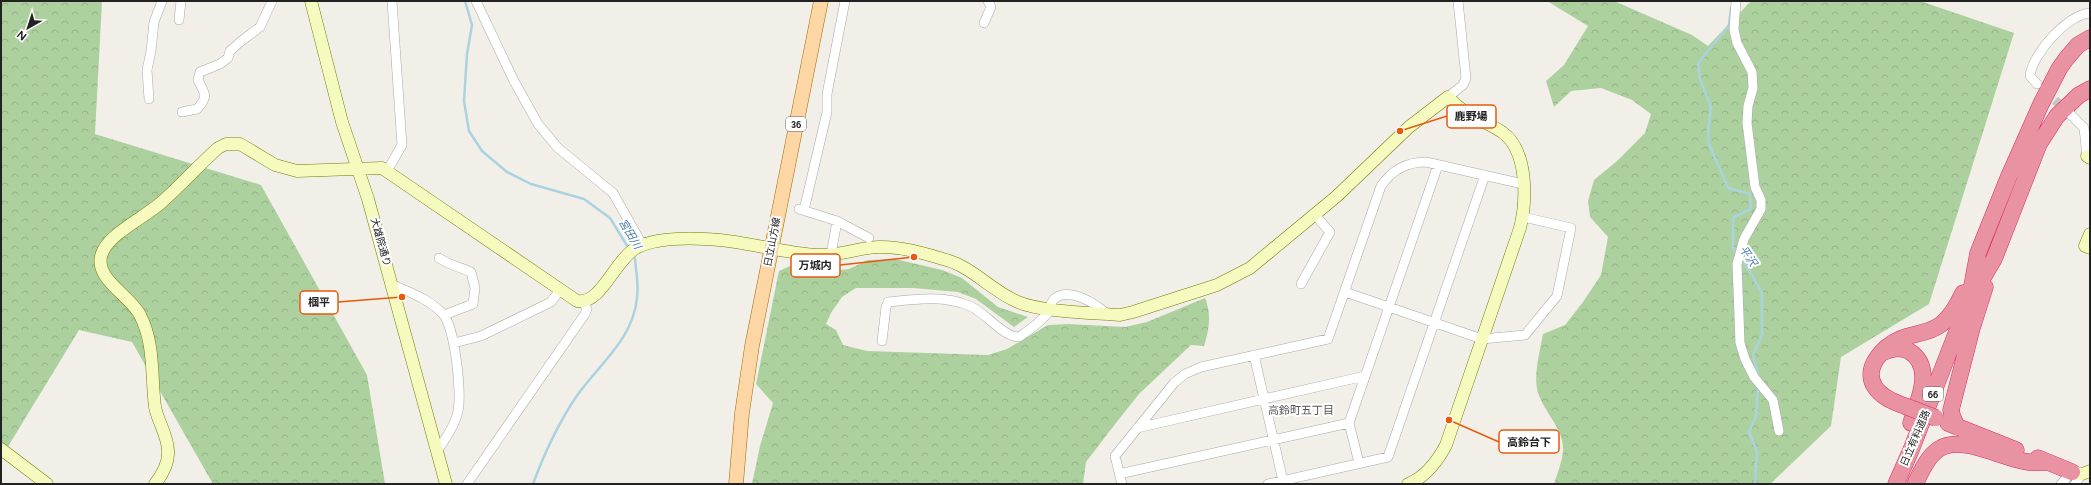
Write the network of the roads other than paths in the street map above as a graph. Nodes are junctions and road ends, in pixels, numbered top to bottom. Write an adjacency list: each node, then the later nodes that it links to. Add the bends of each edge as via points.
1 (162, 1): 20 (street, via 154,22 147,70)
2 (181, 1): 13 (street)
3 (272, 1): 21 (street, via 260,28 240,42 220,64 200,72 198,80 205,91 205,98 197,109)
4 (311, 1): 26 (street, 大雄院通り, via 342,122)
5 (392, 1): 27 (street, via 402,145)
6 (476, 1): 35 (street, via 514,81 538,124 558,148 613,193)
7 (821, 1): 36 (main road, 日立山方線 / 36)
8 (845, 1): 32 (street, via 827,94 827,112 801,210)
9 (988, 1): 14 (street, via 992,7)
10 (1458, 1): 19 (street, via 1466,78 1464,85)
11 (1736, 1): 62 (street, via 1734,30 1737,43 1752,72 1753,88 1747,123 1755,187 1761,200 1761,209 1744,239 1737,264 1740,343 1744,360 1773,400)
12 (2090, 12): 17 (street, via 2082,13 2058,31 2036,57 2030,76)
13 (178, 20)
14 (984, 23)
15 (2090, 38): 24 (highway, via 2078,45 2059,69)
16 (2090, 78): 24 (highway, via 2066,94 2050,110)
17 (2037, 84)
18 (2090, 90): 41 (highway, via 2068,105 2039,144)
19 (1448, 98): 29 (street, via 1461,110 1495,128 1511,140 1521,159); 30 (street, via 1409,127)
20 (149, 99)
21 (182, 112)
22 (2069, 113): 23 (street, via 2084,128)
23 (2089, 157)
24 (2018, 158): 38 (highway)
25 (1438, 164): 28 (street); 45 (street, via 1415,162 1394,171 1386,178 1378,194); 48 (street)
26 (358, 169): 27 (street, via 376,168); 43 (street, 大雄院通り); 72 (street, via 285,169 240,144 226,144 218,148 149,213 110,241 103,251 100,261 103,273 139,313 149,338 155,407 168,450 165,468)
27 (387, 171): 44 (street)
28 (1485, 175): 29 (street); 51 (street)
29 (1523, 184): 31 (street)
30 (1315, 215): 42 (street, via 1330,232); 49 (street, via 1267,256 1231,279 1120,315)
31 (1523, 217): 52 (street); 52 (street, via 1571,228 1557,296 1525,335)
32 (837, 221): 34 (street); 39 (street)
33 (2090, 234): 37 (street, via 2085,246)
34 (869, 238)
35 (640, 247): 36 (street, via 694,238); 46 (street, via 626,255 599,293)
36 (771, 248): 39 (street, via 804,254); 75 (main road, 日立山方線 / 36, via 746,384)
37 (2090, 248)
38 (1978, 253): 47 (highway); 56 (highway, via 1962,294 1944,322 1930,331 1894,342)
39 (831, 255): 49 (street, via 887,247 944,259 965,268 1018,302)
40 (439, 258): 50 (street, via 449,265 459,266 471,272 475,288 473,304)
41 (1994, 259): 47 (highway); 60 (highway, via 1972,328 1951,410)
42 (1301, 284)
43 (393, 285): 50 (street, via 423,298); 65 (street, 大雄院通り)
44 (560, 290): 46 (street); 54 (street, via 551,302 481,336)
45 (1345, 292): 48 (street); 55 (street, via 1328,340)
46 (584, 303): 74 (street, via 585,314)
47 (1968, 303): 80 (highway, 日立有料道路 / 66)
48 (1389, 307): 51 (street); 57 (street)
49 (1050, 308): 53 (street, via 1045,316 1024,334 1015,337 1006,333 983,314 957,301 923,298 888,302)
50 (444, 314): 54 (street, via 449,322)
51 (1435, 323): 52 (street); 67 (street, via 1388,457)
52 (1482, 339): 78 (street, via 1442,453 1426,472)
53 (882, 341)
54 (454, 343): 65 (street, via 460,403 457,416)
55 (1254, 355): 58 (street); 61 (street, via 1201,367 1185,374 1174,383)
56 (1877, 357): 60 (highway, bridge, via 1871,375 1875,387 1886,397); 79 (highway, via 1894,348 1907,350 1919,361 1923,374 1922,390)
57 (1365, 376): 58 (street); 59 (street)
58 (1264, 399): 61 (street); 63 (street)
59 (1349, 423): 63 (street); 67 (street)
60 (1957, 427): 66 (highway)
61 (1137, 428): 68 (street, via 1115,456)
62 (1779, 431)
63 (1274, 440): 68 (street); 70 (street)
64 (1, 449): 71 (street)
65 (437, 452): 73 (street, 大雄院通り)
66 (2047, 462): 69 (highway); 81 (highway, via 2028,462 1963,444 1951,444 1939,448)
67 (1359, 464): 70 (street)
68 (1119, 474): 76 (street)
69 (2076, 477)
70 (1283, 480): 77 (street)
71 (47, 484)
72 (155, 484)
73 (446, 484)
74 (467, 484)
75 (736, 484)
76 (1122, 484)
77 (1268, 484)
78 (1408, 484)
79 (1892, 484)
80 (1896, 484)
81 (1915, 484)

